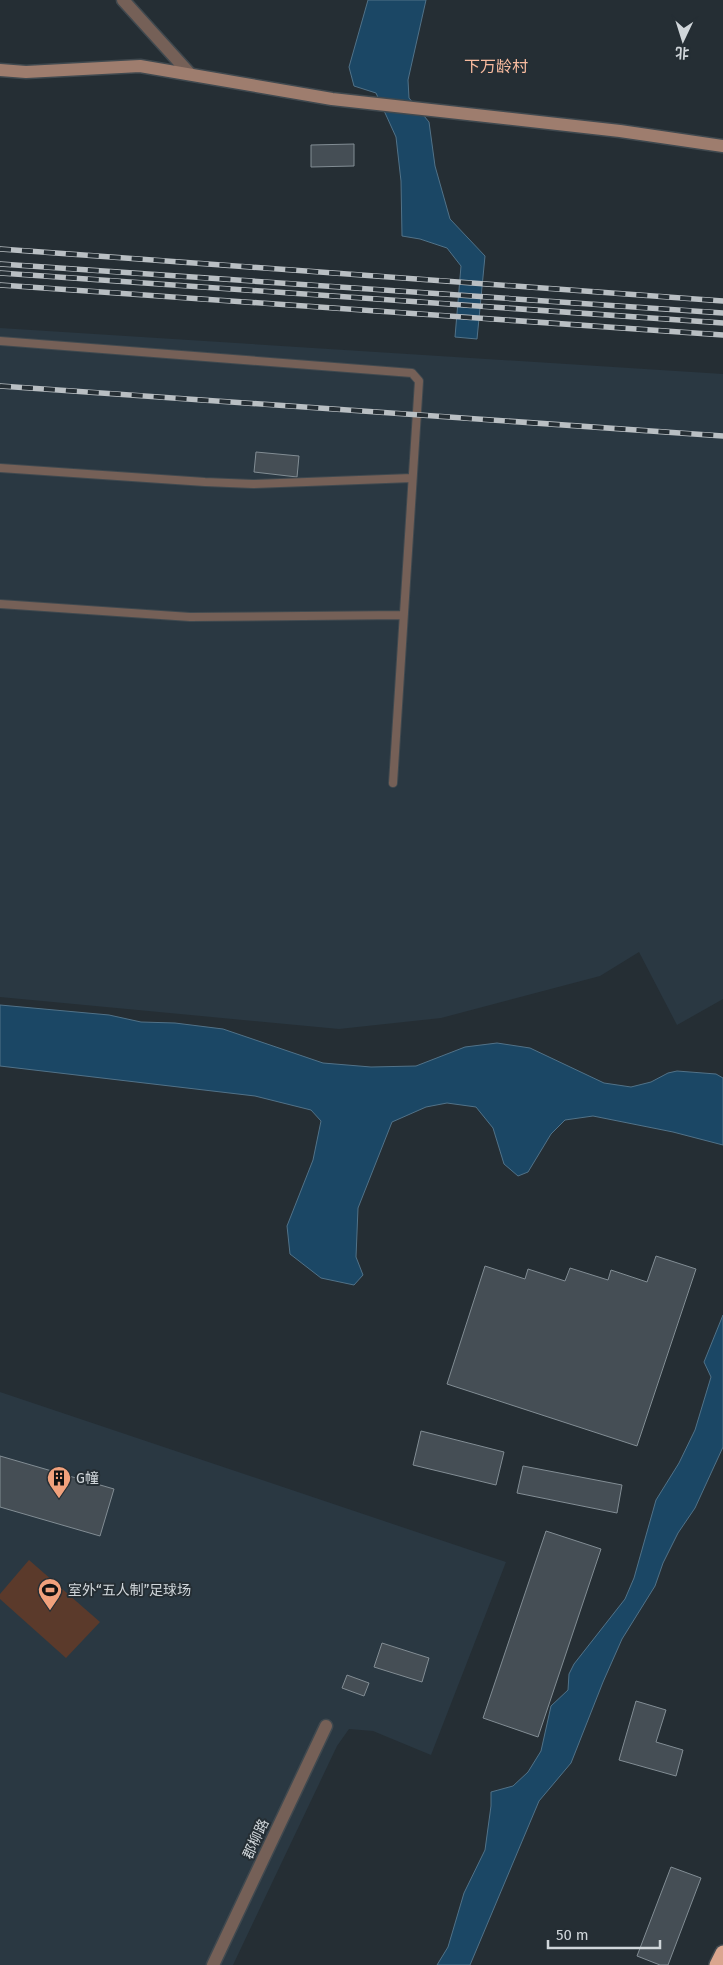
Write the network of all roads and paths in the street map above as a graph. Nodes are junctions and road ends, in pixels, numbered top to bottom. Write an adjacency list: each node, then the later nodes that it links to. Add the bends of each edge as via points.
1 (123, 0): 3 (street)
2 (0, 70): 3 (street, via 26,72 140,66)
3 (190, 74): 4 (street, via 332,99 620,130)
4 (723, 146)
5 (0, 340): 7 (lane, via 412,372 419,381)
6 (0, 468): 7 (lane, via 234,483)
7 (412, 478): 9 (lane)
8 (0, 604): 9 (lane, via 190,618)
9 (403, 615): 10 (lane)
10 (393, 783)
11 (326, 1726): 13 (street, 郡柳路)
12 (723, 1953): 14 (highway)
13 (213, 1965)
14 (717, 1965)

